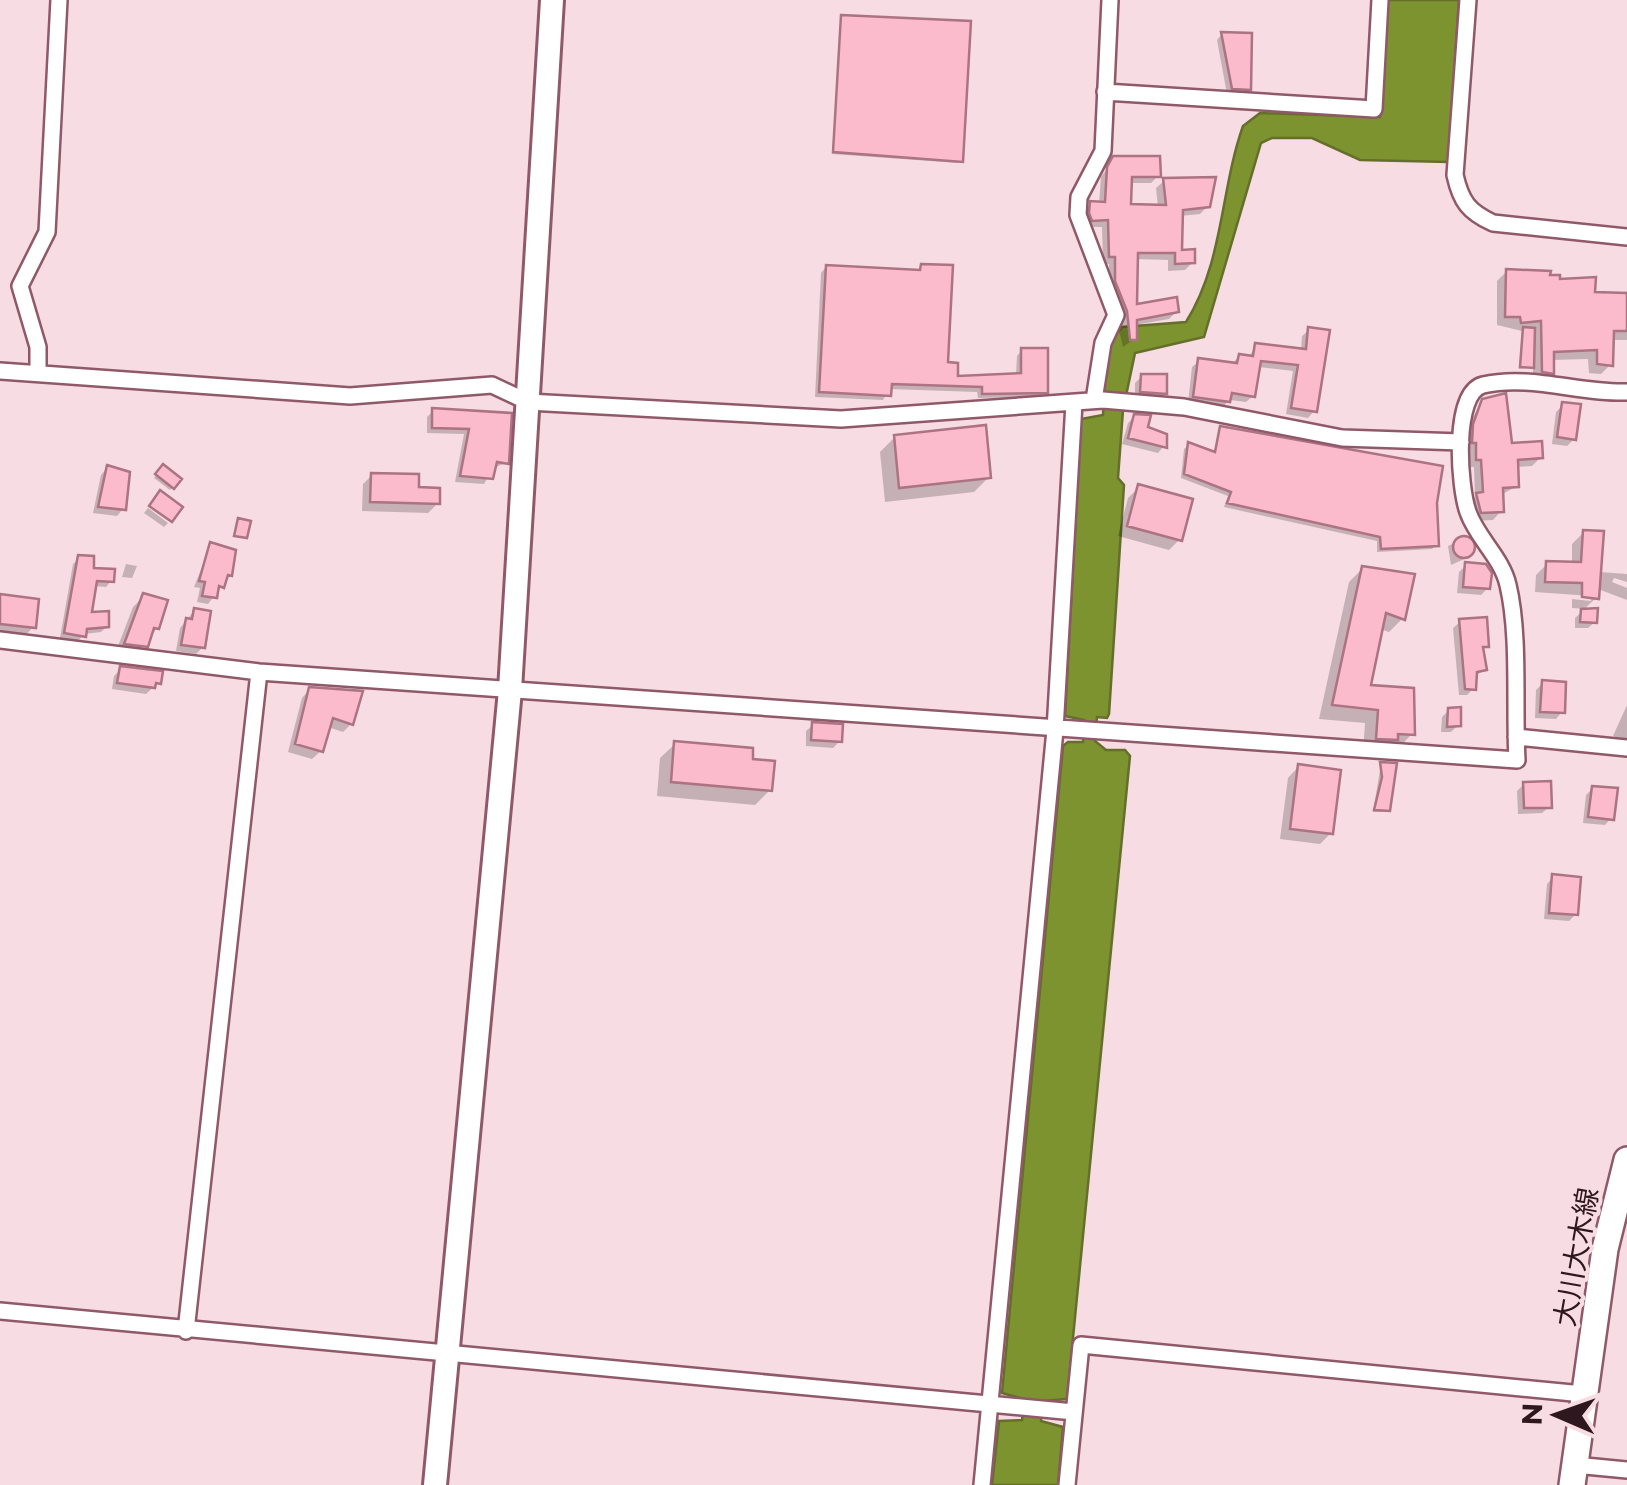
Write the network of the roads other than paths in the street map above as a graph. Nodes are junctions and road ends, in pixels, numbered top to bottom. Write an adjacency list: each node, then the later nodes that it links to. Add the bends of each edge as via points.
1 (59, 0): 9 (street, via 47,232 20,286 38,347)
2 (552, 0): 12 (street)
3 (1110, 0): 6 (street)
4 (1380, 0): 6 (street, via 1374,108)
5 (1468, 0): 7 (street, via 1455,175 1461,201 1493,224)
6 (1105, 92): 11 (street, via 1102,151 1078,214 1116,315 1103,343)
7 (1627, 237)
8 (0, 372): 9 (street)
9 (38, 372): 12 (street, via 350,396 492,385)
10 (1627, 392): 14 (street, via 1482,385 1463,406)
11 (1094, 400): 13 (street); 14 (street, via 1184,407 1342,438)
12 (528, 402): 13 (street, via 840,419); 17 (street)
13 (1074, 403): 18 (street)
14 (1461, 442): 19 (street, via 1468,513 1509,587)
15 (0, 640): 16 (street)
16 (260, 672): 17 (street); 23 (street)
17 (510, 690): 18 (street); 24 (street)
18 (1060, 730): 19 (street, via 1518,760); 26 (street)
19 (1516, 737): 20 (street)
20 (1627, 748)
21 (1627, 1160): 25 (main road, 大川大木線, via 1605,1248)
22 (0, 1311): 23 (street)
23 (186, 1330): 24 (street)
24 (448, 1353): 26 (street); 30 (street)
25 (1584, 1394): 27 (street, via 1081,1345); 29 (main road, 大川大木線)
26 (995, 1405): 27 (street); 31 (street)
27 (1074, 1412): 32 (street)
28 (1627, 1470): 29 (street)
29 (1573, 1475)
30 (435, 1485)
31 (982, 1485)
32 (1067, 1485)

